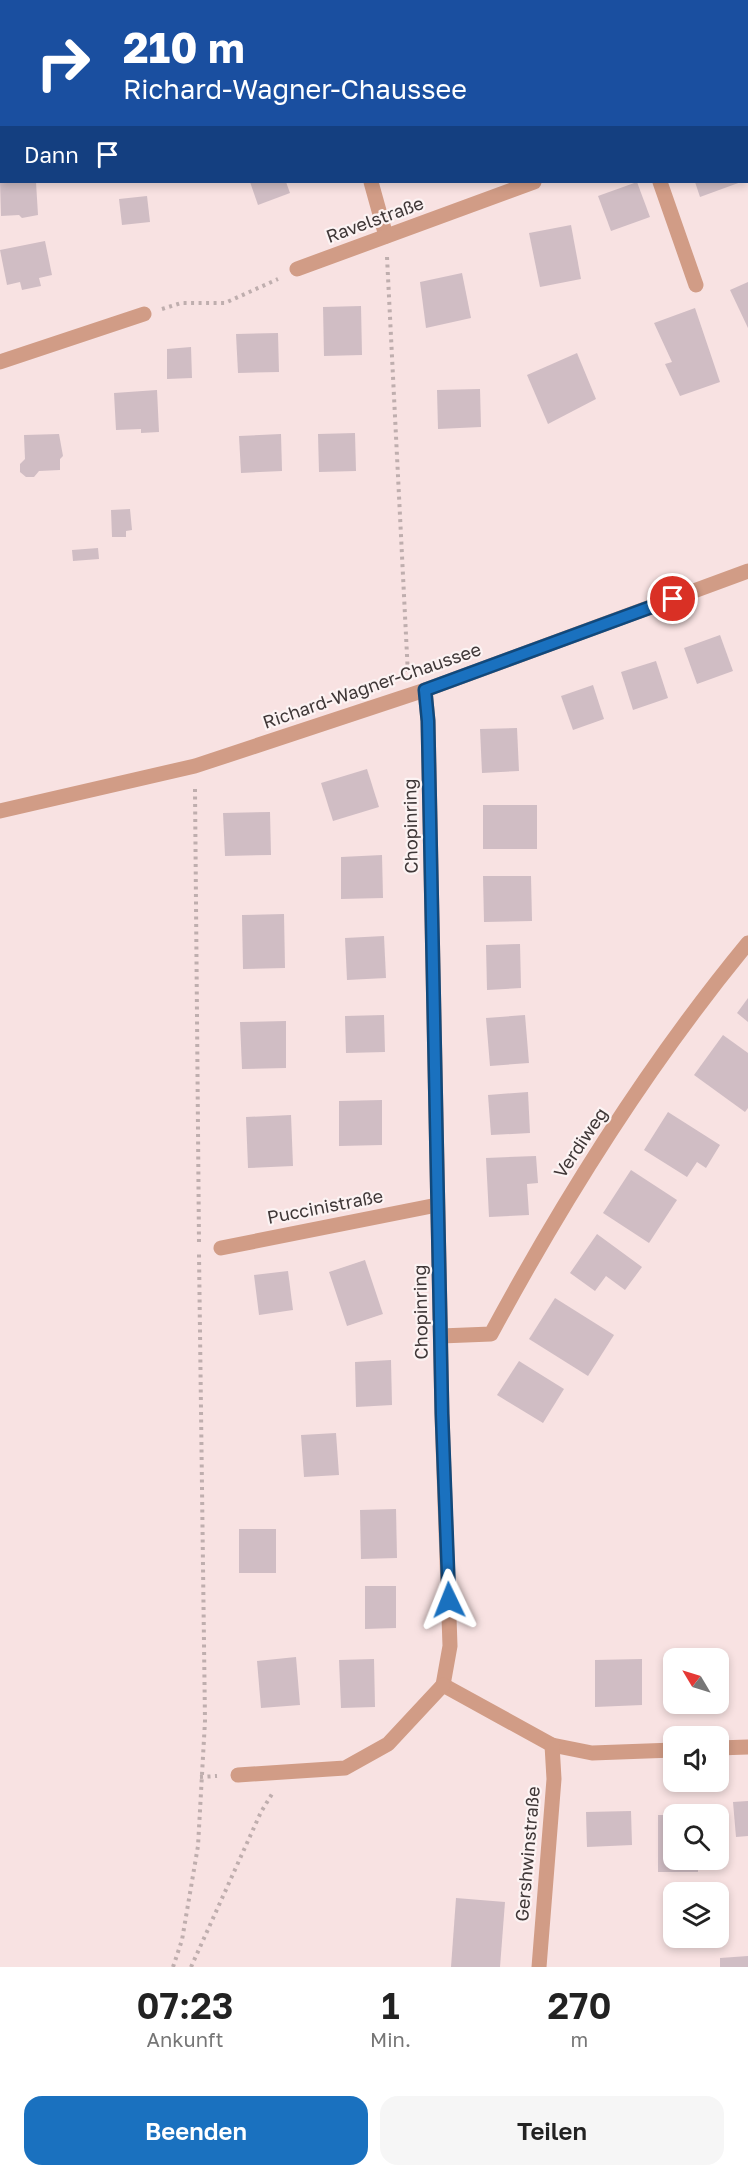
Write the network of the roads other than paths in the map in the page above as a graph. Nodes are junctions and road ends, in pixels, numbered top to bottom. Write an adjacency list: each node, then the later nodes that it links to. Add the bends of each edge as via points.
1 (371, 183): 4 (street)
2 (531, 183): 4 (street, Ravelstraße)
3 (660, 183): 6 (street)
4 (386, 236): 5 (street, Ravelstraße, via 360,240)
5 (297, 269)
6 (696, 285)
7 (144, 314): 8 (street)
8 (0, 362)
9 (748, 571): 10 (street, Richard-Wagner-Chaussee)
10 (425, 690): 11 (street, Richard-Wagner-Chaussee, via 195,766); 13 (street, Chopinring)
11 (0, 811)
12 (748, 943): 15 (street, Verdiweg, via 714,984 593,1158 491,1334)
13 (437, 1205): 14 (street, Puccinistraße); 15 (street, Chopinring)
14 (221, 1248)
15 (441, 1336): 16 (street, Chopinring, via 452,1488 450,1646)
16 (443, 1685): 17 (street); 21 (street, via 388,1744 345,1768)
17 (552, 1745): 20 (street, via 592,1753); 22 (street, Gershwinstraße, via 554,1779)
18 (748, 1747): 19 (street)
19 (729, 1748)
20 (663, 1750)
21 (238, 1774)
22 (538, 1967)

